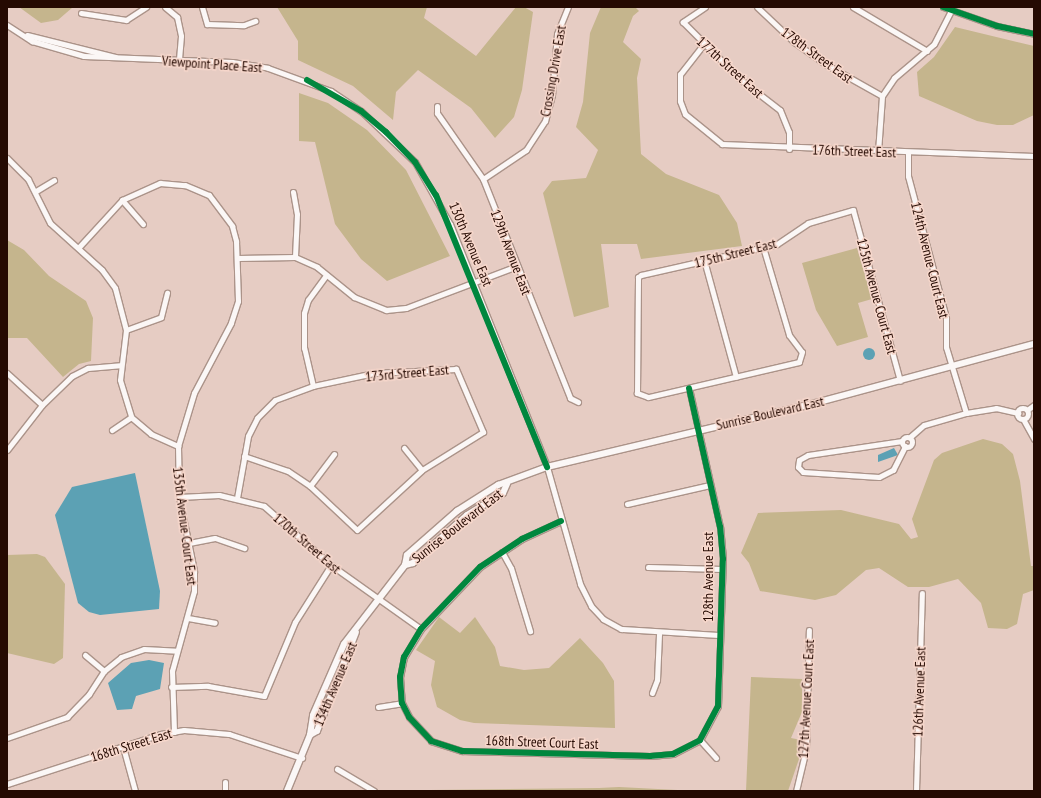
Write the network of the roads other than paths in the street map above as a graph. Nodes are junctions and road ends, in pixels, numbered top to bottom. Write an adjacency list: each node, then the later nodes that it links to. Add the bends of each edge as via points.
1 (146, 7): 10 (street, via 126,20)
2 (165, 7): 16 (street, via 177,17 181,36)
3 (202, 7): 11 (street, via 207,24 244,25)
4 (568, 7): 25 (street, Crossing Drive East, via 557,34 552,95 545,121 526,150)
5 (705, 7): 14 (street, 177th Street East, via 684,22)
6 (757, 7): 18 (street, 178th Street East, via 827,65)
7 (853, 7): 15 (street)
8 (943, 7): 9 (street)
9 (951, 11): 13 (street); 15 (street, via 942,32)
10 (81, 13)
11 (255, 21)
12 (7, 25): 16 (street, Viewpoint Place East, via 32,41 84,56 107,60 115,57)
13 (1034, 34)
14 (703, 44): 20 (street, 177th Street East, via 780,110 789,132); 20 (street, 176th Street East, via 680,74 680,101 685,114 722,144)
15 (927, 51): 18 (street, via 894,78)
16 (179, 60): 17 (street, Viewpoint Place East, via 251,65)
17 (307, 80): 39 (street, 130th Avenue East, via 362,111 415,162 436,195)
18 (882, 96): 21 (street)
19 (437, 106): 25 (street, 129th Avenue East, via 437,113)
20 (789, 149): 21 (street, 176th Street East)
21 (878, 152): 22 (street, 176th Street East)
22 (908, 153): 23 (street, 176th Street East); 44 (street, 124th Avenue Court East, via 908,176 946,318 946,347)
23 (1034, 156)
24 (7, 158): 27 (street)
25 (483, 179): 37 (street, 129th Avenue East)
26 (54, 180): 27 (street)
27 (36, 191): 32 (street, via 50,222)
28 (293, 192): 34 (street, via 297,214)
29 (122, 200): 31 (street); 32 (street); 35 (street, 135th Avenue Court East, via 160,183 196,188 220,207 232,226)
30 (853, 210): 33 (street, 175th Street East, via 808,223 783,241); 47 (street, 125th Avenue Court East)
31 (143, 224)
32 (79, 247): 41 (street, via 114,288)
33 (763, 247): 36 (street, 175th Street East); 46 (street, via 789,335 802,352 798,362)
34 (295, 257): 35 (street); 38 (street)
35 (238, 258): 63 (street, 135th Avenue Court East, via 238,301 231,323 194,393)
36 (704, 260): 46 (street); 49 (street, 175th Street East, via 641,275 637,280 634,384 640,396)
37 (516, 266): 39 (street); 50 (street, 129th Avenue East, via 570,398)
38 (326, 275): 39 (street, via 354,297 386,310 406,308); 48 (street, via 308,300 304,313 304,348)
39 (475, 282): 69 (street, 130th Avenue East)
40 (167, 293): 41 (street, via 161,317)
41 (126, 330): 43 (street)
42 (1034, 344): 44 (street, Sunrise Boulevard East)
43 (120, 365): 51 (street, via 88,368 72,376); 56 (street, via 122,394)
44 (953, 367): 47 (street, Sunrise Boulevard East); 55 (street, 124th Avenue Court East)
45 (7, 373): 51 (street)
46 (736, 377): 49 (street)
47 (900, 381): 59 (street, Sunrise Boulevard East)
48 (313, 386): 68 (street, via 286,394 263,409 251,429); 70 (street, 173rd Street East, via 374,373 456,369 483,432)
49 (689, 388): 59 (street, 128th Avenue East)
50 (578, 402)
51 (42, 405): 66 (street)
52 (1034, 405): 53 (street)
53 (1027, 410): 54 (street); 57 (street, via 1028,416)
54 (1018, 412): 55 (street, via 996,408); 57 (street)
55 (966, 413): 60 (street, via 924,425)
56 (131, 417): 58 (street); 63 (street, via 151,434)
57 (1023, 419): 61 (street)
58 (112, 430)
59 (698, 430): 69 (street, Sunrise Boulevard East); 73 (street, 128th Avenue East)
60 (910, 437): 62 (street); 64 (street, via 911,445)
61 (1034, 439)
62 (902, 441): 64 (street); 64 (street, via 808,455 799,460 798,467 803,472 879,477 893,470)
63 (178, 446): 74 (street, 135th Avenue Court East)
64 (905, 446)
65 (404, 448): 70 (street)
66 (7, 450)
67 (334, 454): 72 (street)
68 (244, 456): 72 (street, via 288,471); 75 (street)
69 (547, 467): 71 (street, Sunrise Boulevard East); 77 (street, 130th Avenue East)
70 (422, 470): 72 (street, via 357,530)
71 (507, 484): 82 (street, Sunrise Boulevard East, via 503,493 467,515 413,562); 82 (street, Sunrise Boulevard East, via 480,496 436,527 407,556)
72 (310, 486)
73 (710, 486): 76 (street); 84 (street, 128th Avenue East, via 720,527)
74 (179, 497): 75 (street, 170th Street East); 78 (street, 135th Avenue Court East)
75 (237, 498): 81 (street, 170th Street East, via 276,514)
76 (627, 504)
77 (561, 520): 80 (street); 93 (street, 130th Avenue East, via 585,598 603,619 621,629)
78 (189, 543): 79 (street, via 215,538); 87 (street, 135th Avenue Court East, via 194,591)
79 (244, 548)
80 (502, 552): 89 (street, via 460,584); 92 (street, via 511,568)
81 (331, 565): 86 (street, 170th Street East); 98 (street, via 295,622 264,696 208,686)
82 (405, 565): 86 (street, Sunrise Boulevard East)
83 (648, 567): 84 (street)
84 (722, 569): 94 (street, 128th Avenue East)
85 (922, 593): 117 (street, 126th Avenue East)
86 (377, 599): 89 (street, 170th Street East); 90 (street, 134th Avenue East)
87 (188, 618): 88 (street); 95 (street, 135th Avenue Court East)
88 (215, 623)
89 (421, 629): 100 (street, via 402,663)
90 (357, 630): 103 (street, 134th Avenue East, via 353,649 317,731); 103 (street, 134th Avenue East, via 344,644 309,729)
91 (809, 630): 116 (street, 127th Avenue Court East, via 806,749)
92 (530, 631)
93 (659, 634): 94 (street); 99 (street, via 657,680)
94 (720, 635): 105 (street, 128th Avenue East, via 718,706)
95 (177, 651): 97 (street, via 144,649 121,658); 98 (street, 135th Avenue Court East)
96 (85, 655): 97 (street)
97 (104, 671): 104 (street, via 90,694 67,717)
98 (171, 687): 102 (street, 135th Avenue Court East)
99 (652, 693)
100 (402, 703): 101 (street); 105 (street, 168th Street Court East, via 425,737 456,751 650,756 672,754)
101 (378, 707)
102 (174, 732): 106 (street, 168th Street East); 107 (street, 168th Street East, via 229,734)
103 (310, 735): 107 (street, 134th Avenue East)
104 (7, 738)
105 (700, 740): 108 (street)
106 (122, 747): 111 (street, 168th Street East); 112 (street)
107 (302, 758): 114 (street, 134th Avenue East)
108 (716, 758)
109 (336, 769): 115 (street)
110 (225, 782): 113 (street)
111 (7, 784)
112 (135, 791)
113 (225, 791)
114 (288, 791)
115 (374, 791)
116 (796, 791)
117 (916, 791)

